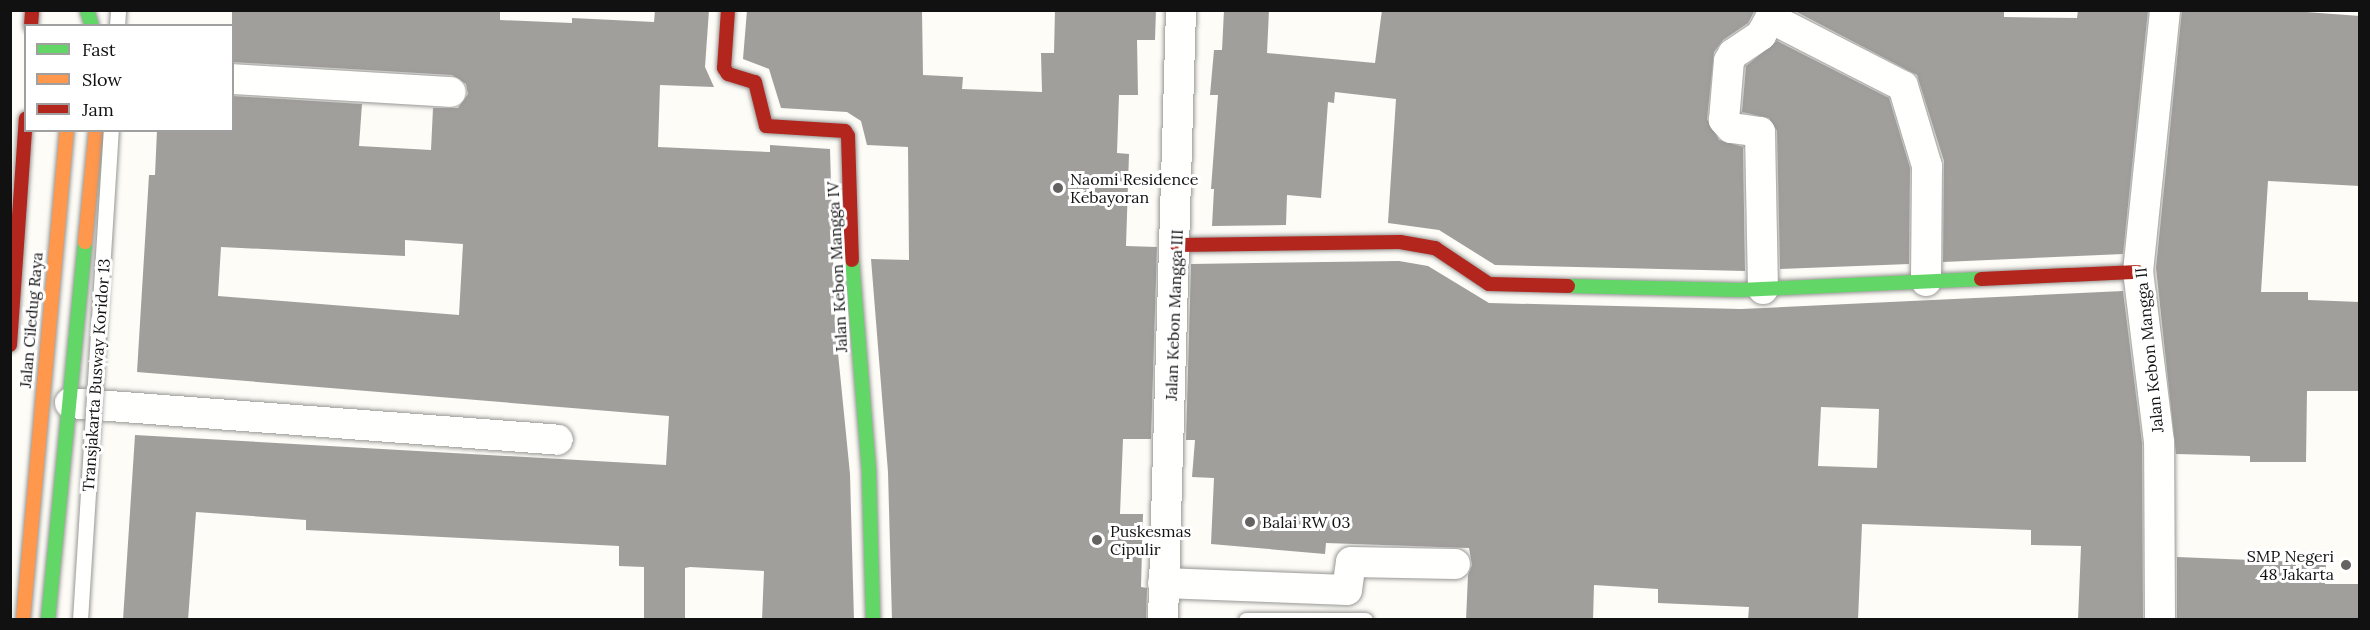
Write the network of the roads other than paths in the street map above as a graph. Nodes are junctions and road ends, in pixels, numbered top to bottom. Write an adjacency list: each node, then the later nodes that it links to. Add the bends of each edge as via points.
1 (728, 10): 23 (street, Jalan Kebon Mangga IV, via 724,68 728,74 755,82 766,126 845,131 848,136 854,322 869,473)
2 (1181, 10): 11 (street, Jalan Kebon Mangga III)
3 (2165, 10): 12 (street, Jalan Kebon Mangga II)
4 (1773, 15): 13 (street, via 1903,86 1927,166); 14 (street, via 1761,35 1732,54 1724,120 1731,128 1760,132)
5 (234, 78): 6 (street)
6 (451, 92)
7 (25, 132): 15 (street, Jalan Ciledug Raya)
8 (67, 132): 20 (street, Jalan Ciledug Raya)
9 (96, 132): 16 (street)
10 (111, 132): 22 (lane, Transjakarta Busway Koridor 13, bridge)
11 (1177, 245): 14 (street, via 1400,242 1435,248 1489,284); 19 (street, Jalan Kebon Mangga III)
12 (2138, 272): 13 (street); 27 (street, Jalan Kebon Mangga II, via 2159,442)
13 (1926, 281): 14 (street)
14 (1764, 289)
15 (10, 345)
16 (70, 403): 17 (street); 21 (street)
17 (558, 440)
18 (1455, 564): 19 (street, via 1351,562 1347,590)
19 (1163, 584): 24 (street, Jalan Kebon Mangga III)
20 (23, 620)
21 (48, 620)
22 (80, 620)
23 (873, 620)
24 (1163, 620)
25 (1246, 620): 26 (lane)
26 (1365, 620)
27 (2160, 620)

